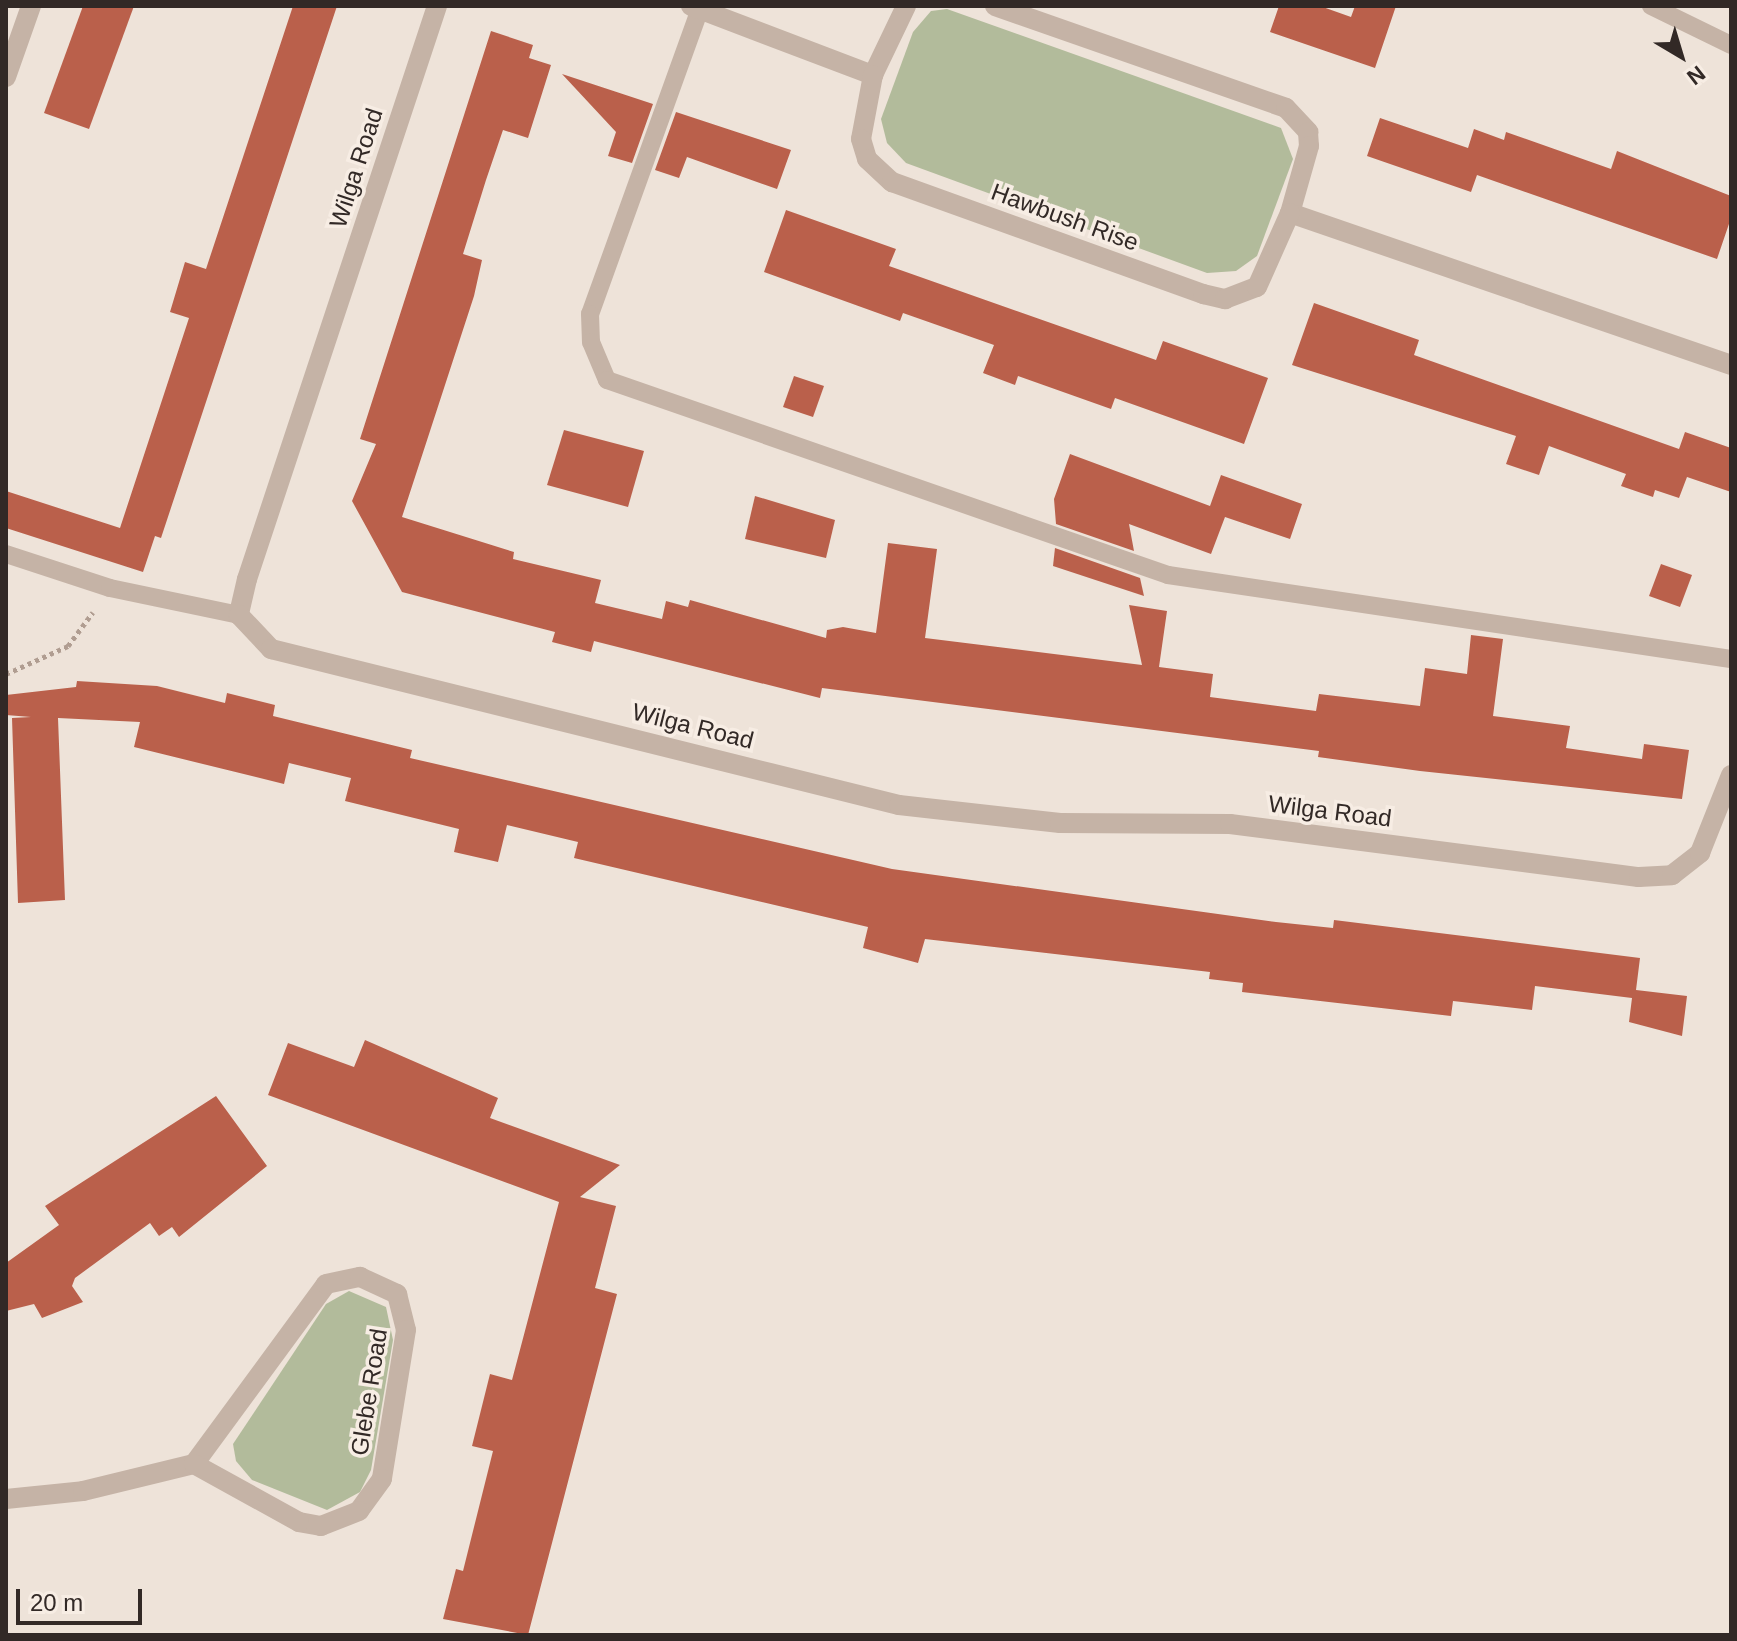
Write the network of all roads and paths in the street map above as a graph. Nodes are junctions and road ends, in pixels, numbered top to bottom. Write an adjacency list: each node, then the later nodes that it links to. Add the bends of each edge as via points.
1 (31, 6): 9 (street)
2 (437, 6): 14 (street, Wilga Road)
3 (906, 6): 8 (street, Hawbush Rise)
4 (995, 6): 10 (street, Hawbush Rise, via 1286,108 1308,132 1309,146)
5 (1651, 6): 7 (lane)
6 (697, 7): 8 (street); 15 (lane, via 590,314 591,342 607,380 1168,575)
7 (1731, 45)
8 (873, 75): 10 (street, Hawbush Rise, via 861,139 867,159 892,182 1203,294 1225,299 1257,287)
9 (6, 77)
10 (1290, 213): 11 (street)
11 (1731, 365)
12 (6, 554): 13 (lane)
13 (110, 588): 14 (lane); 16 (path, via 68,646)
14 (239, 615): 17 (street, Wilga Road, via 271,649 899,805 1060,823 1230,824 1639,877 1672,875 1700,853)
15 (1731, 659)
16 (6, 674)
17 (1731, 775)
18 (194, 1464): 18 (street, Glebe Road, via 326,1284 360,1277 397,1294 406,1330 382,1479 359,1511 321,1526 299,1522); 19 (street, via 83,1491)
19 (6, 1499)

